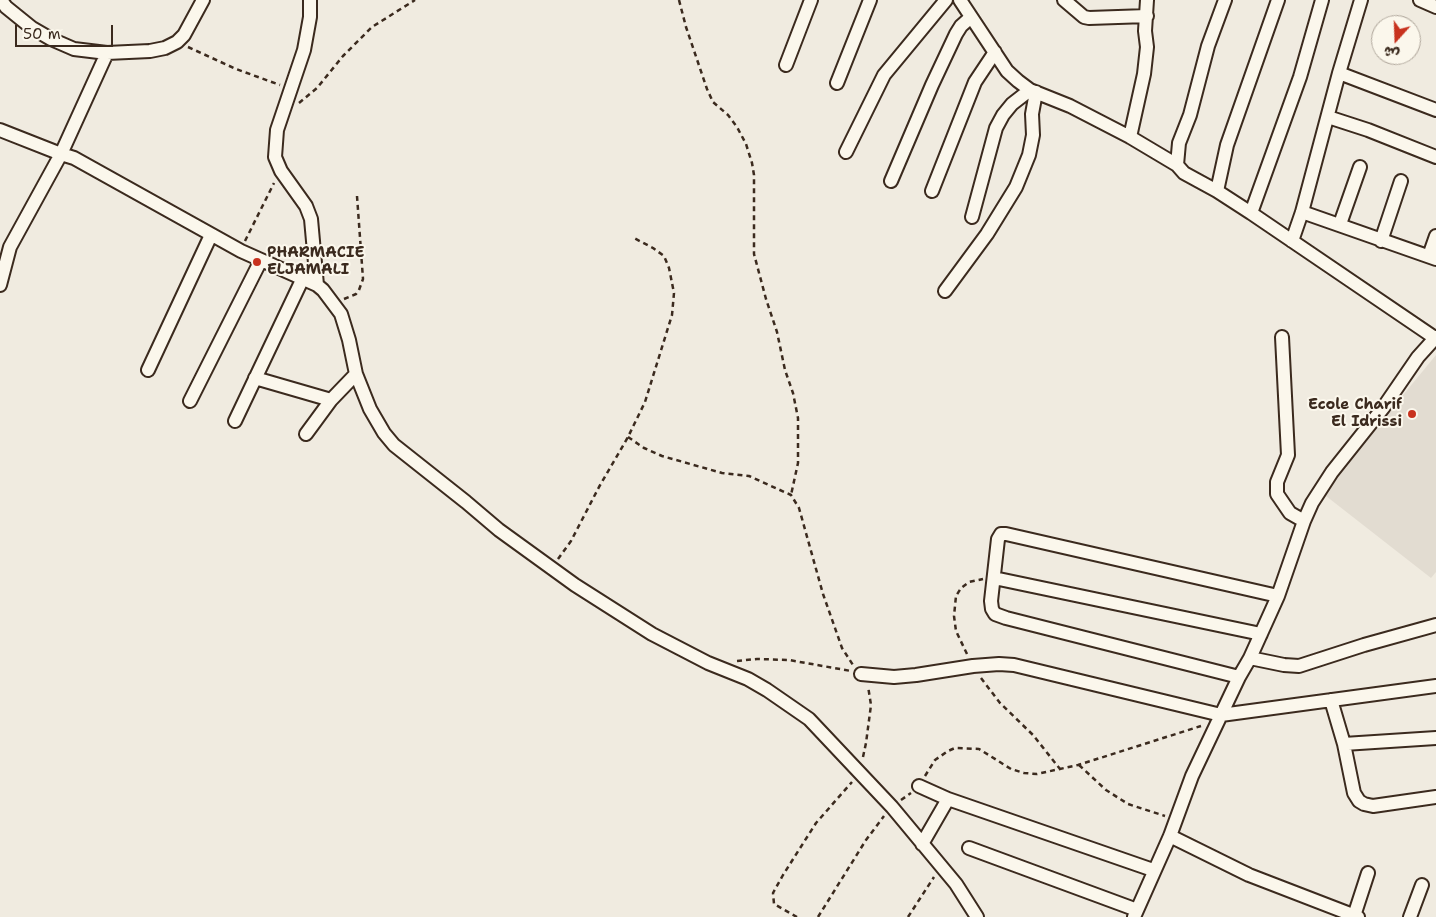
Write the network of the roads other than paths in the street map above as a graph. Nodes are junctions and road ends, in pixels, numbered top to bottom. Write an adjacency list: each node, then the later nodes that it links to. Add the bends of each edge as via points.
1 (203, 0): 19 (street, via 177,42 150,51)
2 (310, 0): 49 (street, via 304,50 277,130 275,157 311,219)
3 (811, 0): 20 (street)
4 (870, 0): 22 (street)
5 (946, 0): 28 (street, via 884,74)
6 (960, 0): 17 (street)
7 (1064, 0): 16 (street, via 1089,18)
8 (1147, 0): 16 (street)
9 (1225, 0): 31 (street, via 1179,143)
10 (1278, 0): 35 (street, via 1227,145)
11 (1322, 0): 38 (street, via 1300,77)
12 (1361, 0): 21 (street)
13 (1420, 0): 15 (street)
14 (6, 2): 19 (street, via 32,28 50,40 74,50)
15 (1436, 7)
16 (1147, 16): 27 (street, via 1144,74)
17 (970, 18): 18 (street); 33 (street, via 956,34)
18 (995, 52): 23 (street, via 1007,71); 36 (street, via 975,82)
19 (107, 53): 29 (street)
20 (786, 65)
21 (1339, 73): 24 (street); 25 (street)
22 (837, 83)
23 (1033, 91): 27 (street); 39 (street, via 1012,104 996,128); 50 (street, via 1033,135 1016,187)
24 (1436, 110)
25 (1328, 116): 30 (street); 37 (street)
26 (0, 130): 29 (street)
27 (1130, 137): 31 (street)
28 (846, 152)
29 (61, 154): 41 (street); 48 (street, via 10,248)
30 (1436, 157)
31 (1177, 165): 35 (street, via 1184,173)
32 (1360, 166): 40 (street)
33 (891, 181)
34 (1401, 181): 44 (street)
35 (1217, 191): 38 (street)
36 (932, 192)
37 (1302, 212): 40 (street); 43 (street)
38 (1251, 213): 43 (street)
39 (972, 217)
40 (1340, 224): 44 (street)
41 (211, 235): 46 (street); 53 (street)
42 (1436, 236): 45 (street)
43 (1292, 241): 52 (street)
44 (1380, 241): 45 (street)
45 (1433, 258)
46 (261, 260): 47 (street); 57 (street)
47 (302, 280): 49 (street); 55 (street)
48 (0, 285)
49 (317, 285): 54 (street, via 341,314)
50 (946, 291)
51 (1282, 337): 60 (street, via 1288,455 1277,482 1277,494 1290,513)
52 (1436, 337): 60 (street, via 1332,472)
53 (148, 370)
54 (356, 374): 56 (street); 77 (street, via 370,409 394,446 499,530 576,585 652,634 748,679 792,706 809,719 892,807)
55 (256, 378): 56 (street); 58 (street)
56 (331, 400): 59 (street)
57 (190, 401)
58 (236, 420)
59 (306, 434)
60 (1304, 521): 62 (street)
61 (994, 578): 62 (street, via 998,539 1001,534 1006,534); 64 (street); 67 (street, via 992,609 995,614)
62 (1278, 596): 64 (street)
63 (1436, 625): 65 (street, via 1299,666)
64 (1261, 634): 65 (street)
65 (1250, 658): 67 (street)
66 (861, 674): 70 (street, via 916,676 973,666 1014,665 1114,688)
67 (1238, 677): 70 (street)
68 (1436, 686): 69 (street)
69 (1331, 700): 70 (street); 72 (street)
70 (1220, 718): 76 (street, via 1192,776)
71 (1436, 738): 72 (street)
72 (1344, 744): 74 (street, via 1354,793 1364,804 1373,806)
73 (919, 786): 75 (street)
74 (1436, 797)
75 (948, 799): 77 (street); 79 (street)
76 (1170, 836): 79 (street); 83 (street, via 1249,875)
77 (922, 844): 84 (street, via 956,884)
78 (969, 848): 82 (street)
79 (1154, 870): 82 (street)
80 (1368, 873): 83 (street)
81 (1422, 885): 85 (street)
82 (1136, 913)
83 (1356, 916)
84 (977, 917)
85 (1410, 917)

